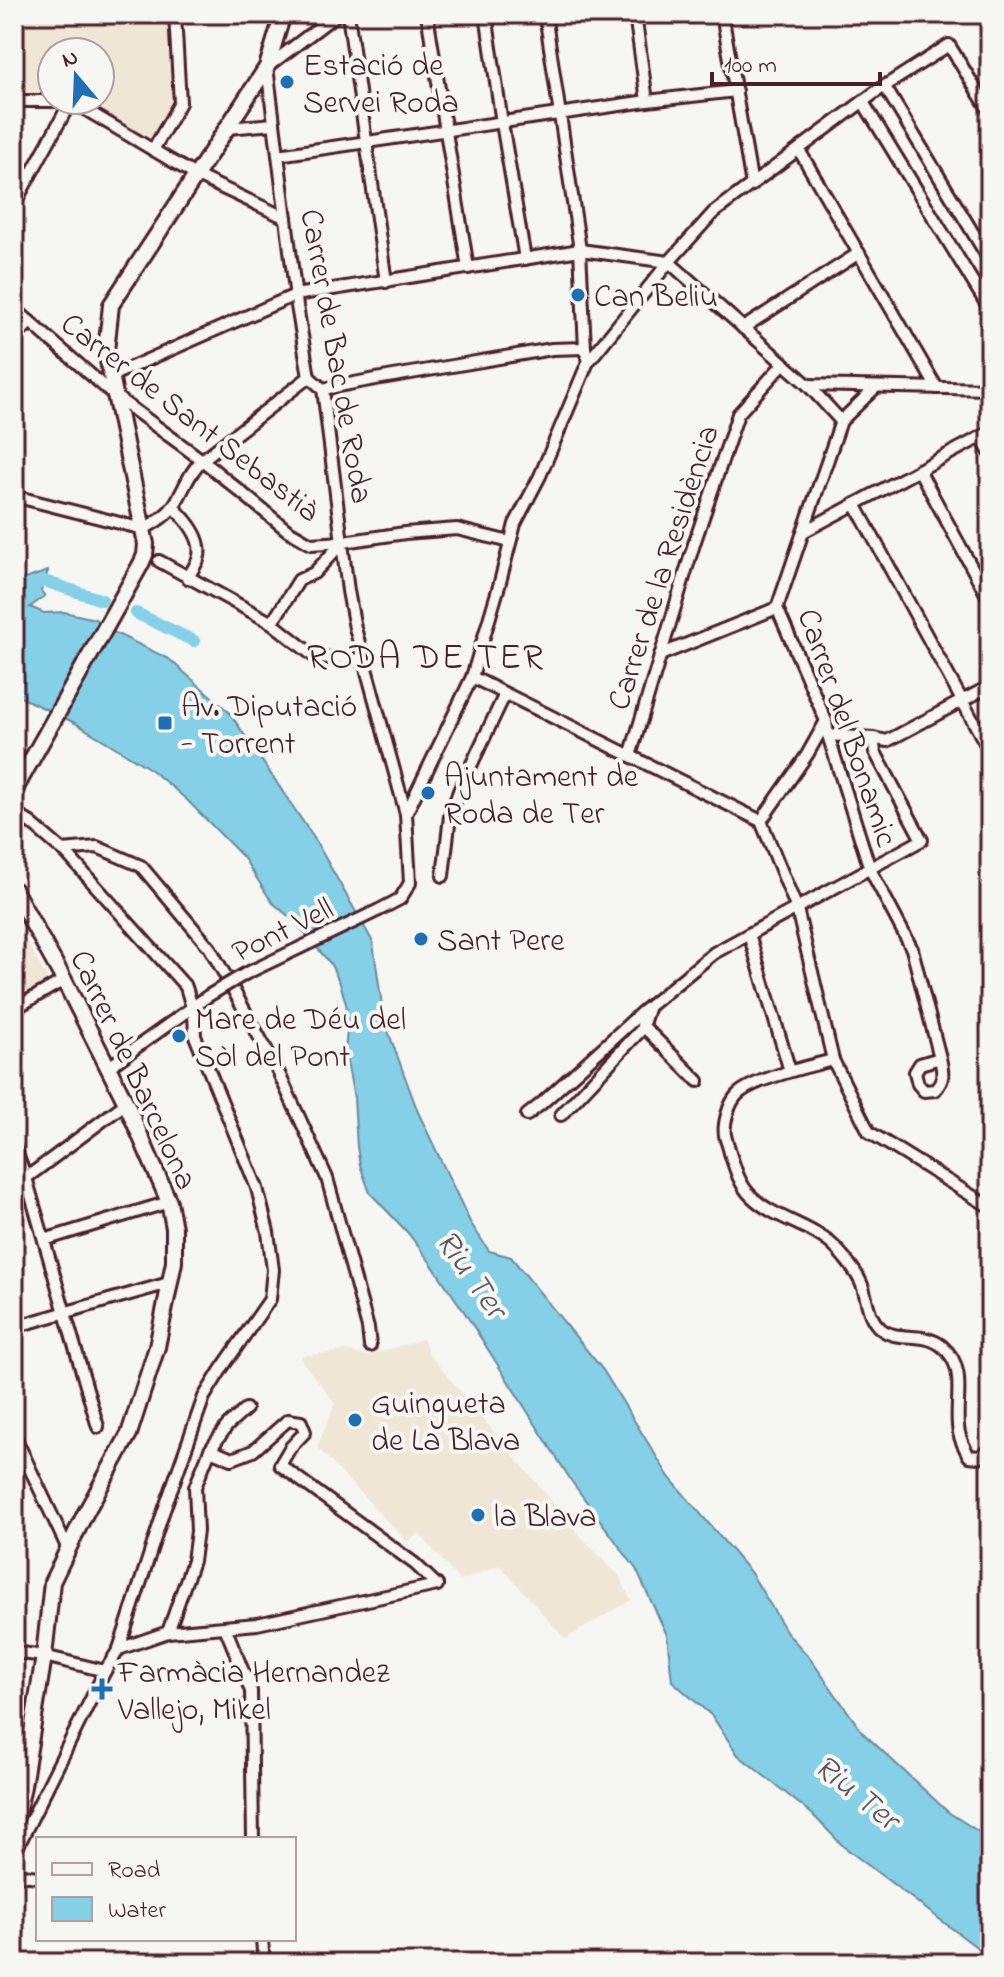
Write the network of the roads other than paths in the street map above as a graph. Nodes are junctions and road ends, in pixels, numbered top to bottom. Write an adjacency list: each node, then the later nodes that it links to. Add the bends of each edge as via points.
1 (175, 14): 26 (street, via 180,103)
2 (283, 14): 10 (street)
3 (337, 14): 10 (street)
4 (348, 14): 25 (street)
5 (427, 14): 24 (street)
6 (486, 14): 21 (street)
7 (545, 14): 18 (street)
8 (635, 14): 15 (street)
9 (722, 14): 12 (street)
10 (267, 67): 22 (street, Carrer de Bac de Roda); 23 (street)
11 (885, 87): 16 (street); 17 (street, via 949,45); 36 (street)
12 (736, 91): 15 (street); 30 (street)
13 (14, 101): 14 (street)
14 (36, 101)
15 (647, 101): 18 (street)
16 (863, 102): 27 (street); 42 (street)
17 (990, 112)
18 (560, 115): 21 (street); 33 (street)
19 (63, 116): 31 (street)
20 (96, 116): 26 (street)
21 (502, 123): 24 (street); 35 (street)
22 (274, 124): 23 (street); 28 (street, Carrer de Bac de Roda)
23 (228, 128): 29 (street)
24 (446, 131): 25 (street); 38 (street)
25 (367, 142): 28 (street); 39 (street)
26 (153, 150): 29 (street)
27 (799, 150): 30 (street); 34 (street)
28 (278, 155): 32 (street, Carrer de Bac de Roda)
29 (197, 176): 32 (street); 49 (street, via 111,305 106,351)
30 (752, 185): 37 (street, via 713,213)
31 (14, 205)
32 (286, 218): 40 (street, Carrer de Bac de Roda)
33 (580, 250): 35 (street); 37 (street); 46 (street)
34 (859, 253): 44 (street); 53 (street)
35 (525, 259): 38 (street)
36 (990, 261)
37 (669, 262): 44 (street); 47 (street)
38 (468, 268): 39 (street)
39 (386, 282): 40 (street)
40 (295, 295): 49 (street); 50 (street, Carrer de Bac de Roda)
41 (14, 308): 43 (street, Carrer de Sant Sebastià)
42 (990, 310)
43 (30, 322): 45 (street); 56 (street, Carrer de Sant Sebastià)
44 (743, 328): 48 (street)
45 (14, 339)
46 (585, 348): 47 (street); 54 (street, via 552,349)
47 (588, 362): 68 (street)
48 (783, 364): 51 (street); 74 (street, Carrer de la Residència, via 738,414)
49 (111, 376): 56 (street)
50 (309, 377): 54 (street, Carrer de Bac de Roda); 60 (street)
51 (808, 385): 52 (street); 57 (street)
52 (876, 387): 53 (street); 57 (street, Carrer del Bonamic)
53 (937, 388): 55 (street)
54 (323, 389): 67 (street, Carrer de Bac de Roda)
55 (990, 389)
56 (115, 396): 60 (street, Carrer de Sant Sebastià); 65 (street)
57 (841, 421): 66 (street, Carrer del Bonamic)
58 (986, 435): 59 (street); 61 (street)
59 (990, 453)
60 (202, 460): 64 (street); 67 (street, Carrer de Sant Sebastià, via 311,544)
61 (919, 470): 63 (street); 71 (street)
62 (14, 496): 65 (street)
63 (855, 504): 66 (street); 79 (street)
64 (173, 507): 65 (street); 70 (street, via 197,540 199,556)
65 (143, 529): 85 (street, via 141,564)
66 (803, 532): 72 (street, Carrer del Bonamic)
67 (343, 542): 68 (street, Carrer de Sant Sebastià, via 457,529); 73 (street, via 314,573 299,580); 75 (street, Carrer de Bac de Roda)
68 (510, 542): 76 (street)
69 (159, 561): 70 (street)
70 (188, 578): 73 (street)
71 (990, 601)
72 (777, 608): 74 (street); 80 (street, Carrer del Bonamic)
73 (272, 623): 75 (street, via 315,657)
74 (660, 655): 84 (street, Carrer de la Residència)
75 (364, 660): 87 (street, Carrer de Bac de Roda)
76 (472, 677): 78 (street); 87 (street)
77 (990, 686): 79 (street)
78 (505, 694): 84 (street); 91 (street, via 450,816)
79 (962, 701): 82 (street, via 887,741); 83 (street)
80 (826, 721): 81 (street, Carrer del Bonamic); 88 (street)
81 (828, 735): 82 (street); 90 (street, Carrer del Bonamic)
82 (873, 738): 90 (street, via 875,752 922,840)
83 (990, 752)
84 (630, 756): 88 (street)
85 (14, 791)
86 (14, 813): 89 (street)
87 (406, 814): 96 (street, Pont Vell, bridge, via 410,883 400,899 245,974)
88 (761, 821): 93 (street)
89 (62, 850): 96 (street, via 186,987); 117 (street, via 97,847 141,866 210,948 276,1067 327,1178)
90 (870, 869): 93 (street); 100 (street, Carrer del Bonamic, via 912,949)
91 (443, 876)
92 (14, 890): 95 (street, Carrer de Barcelona)
93 (797, 909): 94 (street); 101 (street)
94 (749, 934): 97 (street, via 714,953); 103 (street)
95 (64, 980): 98 (street); 102 (street, Carrer de Barcelona)
96 (192, 1006): 102 (street, Pont Vell); 126 (street, via 195,1036 257,1188 273,1270 270,1299 204,1397)
97 (648, 1007): 99 (street); 106 (street)
98 (14, 1009)
99 (642, 1025): 104 (street); 107 (street)
100 (940, 1058)
101 (833, 1060): 103 (street); 112 (street, via 869,1132)
102 (109, 1067): 105 (street, Carrer de Barcelona)
103 (790, 1071): 122 (street, via 736,1096 724,1133 739,1180 772,1212 828,1241 844,1257 881,1329 930,1339 943,1347 958,1372 959,1432 969,1456)
104 (698, 1081)
105 (126, 1103): 109 (street); 111 (street, Carrer de Barcelona)
106 (527, 1115)
107 (561, 1115)
108 (14, 1146): 109 (street)
109 (26, 1178): 110 (street); 113 (street)
110 (14, 1185)
111 (169, 1202): 113 (street); 114 (street, Carrer de Barcelona, via 174,1262)
112 (990, 1207)
113 (44, 1240): 115 (street)
114 (169, 1283): 115 (street); 123 (street, Carrer de Barcelona, via 157,1347 129,1434)
115 (64, 1313): 116 (street); 119 (street)
116 (14, 1327)
117 (370, 1346)
118 (246, 1409): 121 (street)
119 (98, 1427)
120 (14, 1435): 123 (street)
121 (210, 1450): 124 (street, via 232,1459 253,1451 288,1420 301,1422 305,1432 280,1465 437,1585); 125 (street, via 195,1487 193,1561)
122 (990, 1450)
123 (68, 1549): 128 (street, Carrer de Barcelona, via 52,1582)
124 (225, 1627): 125 (street); 131 (street, via 251,1691)
125 (168, 1632): 126 (street)
126 (119, 1649): 129 (street)
127 (14, 1652): 128 (street)
128 (44, 1656): 129 (street); 130 (street, Carrer de Barcelona)
129 (105, 1671): 132 (street)
130 (14, 1829)
131 (253, 1837)
132 (14, 1854)
133 (14, 1874): 134 (street)
134 (36, 1877)
135 (262, 1941): 136 (street)
136 (264, 1963)

